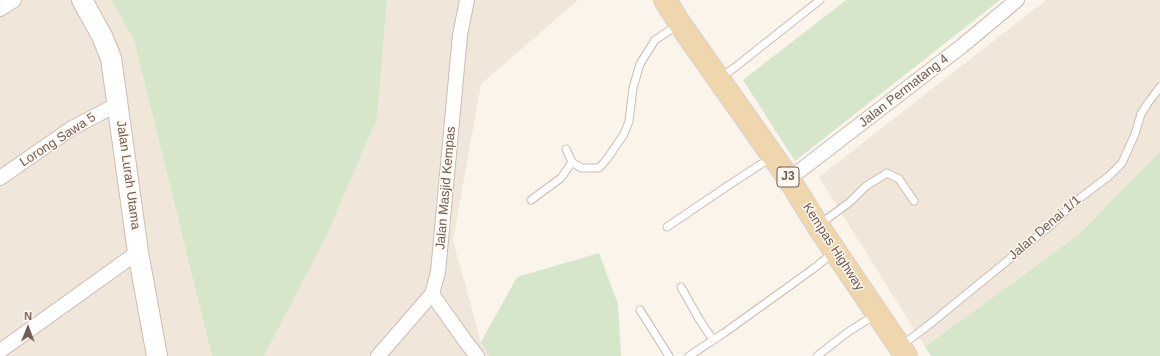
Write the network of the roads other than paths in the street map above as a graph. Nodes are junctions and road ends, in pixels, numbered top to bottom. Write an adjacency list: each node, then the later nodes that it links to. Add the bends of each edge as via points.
1 (14, 0): 7 (street)
2 (82, 0): 11 (street, Jalan Lurah Utama, via 111,58)
3 (467, 0): 24 (street, Jalan Masjid Kempas, via 460,35 438,272)
4 (665, 0): 8 (main road, Kempas Highway / J3)
5 (820, 0): 9 (lane)
6 (1017, 0): 16 (street, Jalan Permatang 4, via 962,46)
7 (0, 9)
8 (680, 24): 9 (main road, Kempas Highway / J3); 14 (lane, via 655,40 640,64 632,88 629,121 624,134 607,160 599,168 581,168)
9 (719, 78): 13 (main road, Kempas Highway / J3)
10 (1160, 87): 29 (lane, Jalan Denai 1/1, via 1141,114 1122,163 1110,176 1080,198 1051,225 925,328)
11 (118, 104): 15 (street, Lorong Sawa 5, via 72,128); 22 (street, Jalan Lurah Utama)
12 (566, 149): 14 (lane)
13 (774, 156): 16 (main road, Kempas Highway / J3); 20 (lane)
14 (572, 162): 17 (lane, via 561,178)
15 (0, 178)
16 (789, 179): 19 (main road, Kempas Highway / J3)
17 (531, 200)
18 (914, 201): 19 (lane, via 899,179 887,173 866,186 850,202)
19 (818, 226): 21 (main road, Kempas Highway / J3)
20 (667, 227)
21 (835, 251): 26 (main road, Kempas Highway / J3); 27 (lane)
22 (138, 252): 28 (street); 30 (street, Jalan Lurah Utama)
23 (682, 287): 27 (lane)
24 (432, 294): 31 (street, Jalan Masjid Kempas); 32 (street)
25 (640, 310): 33 (lane)
26 (877, 314): 29 (main road, Kempas Highway / J3); 35 (lane)
27 (713, 340): 34 (lane)
28 (0, 351)
29 (903, 351)
30 (157, 356)
31 (378, 356)
32 (477, 356)
33 (669, 356)
34 (689, 356)
35 (817, 356)

